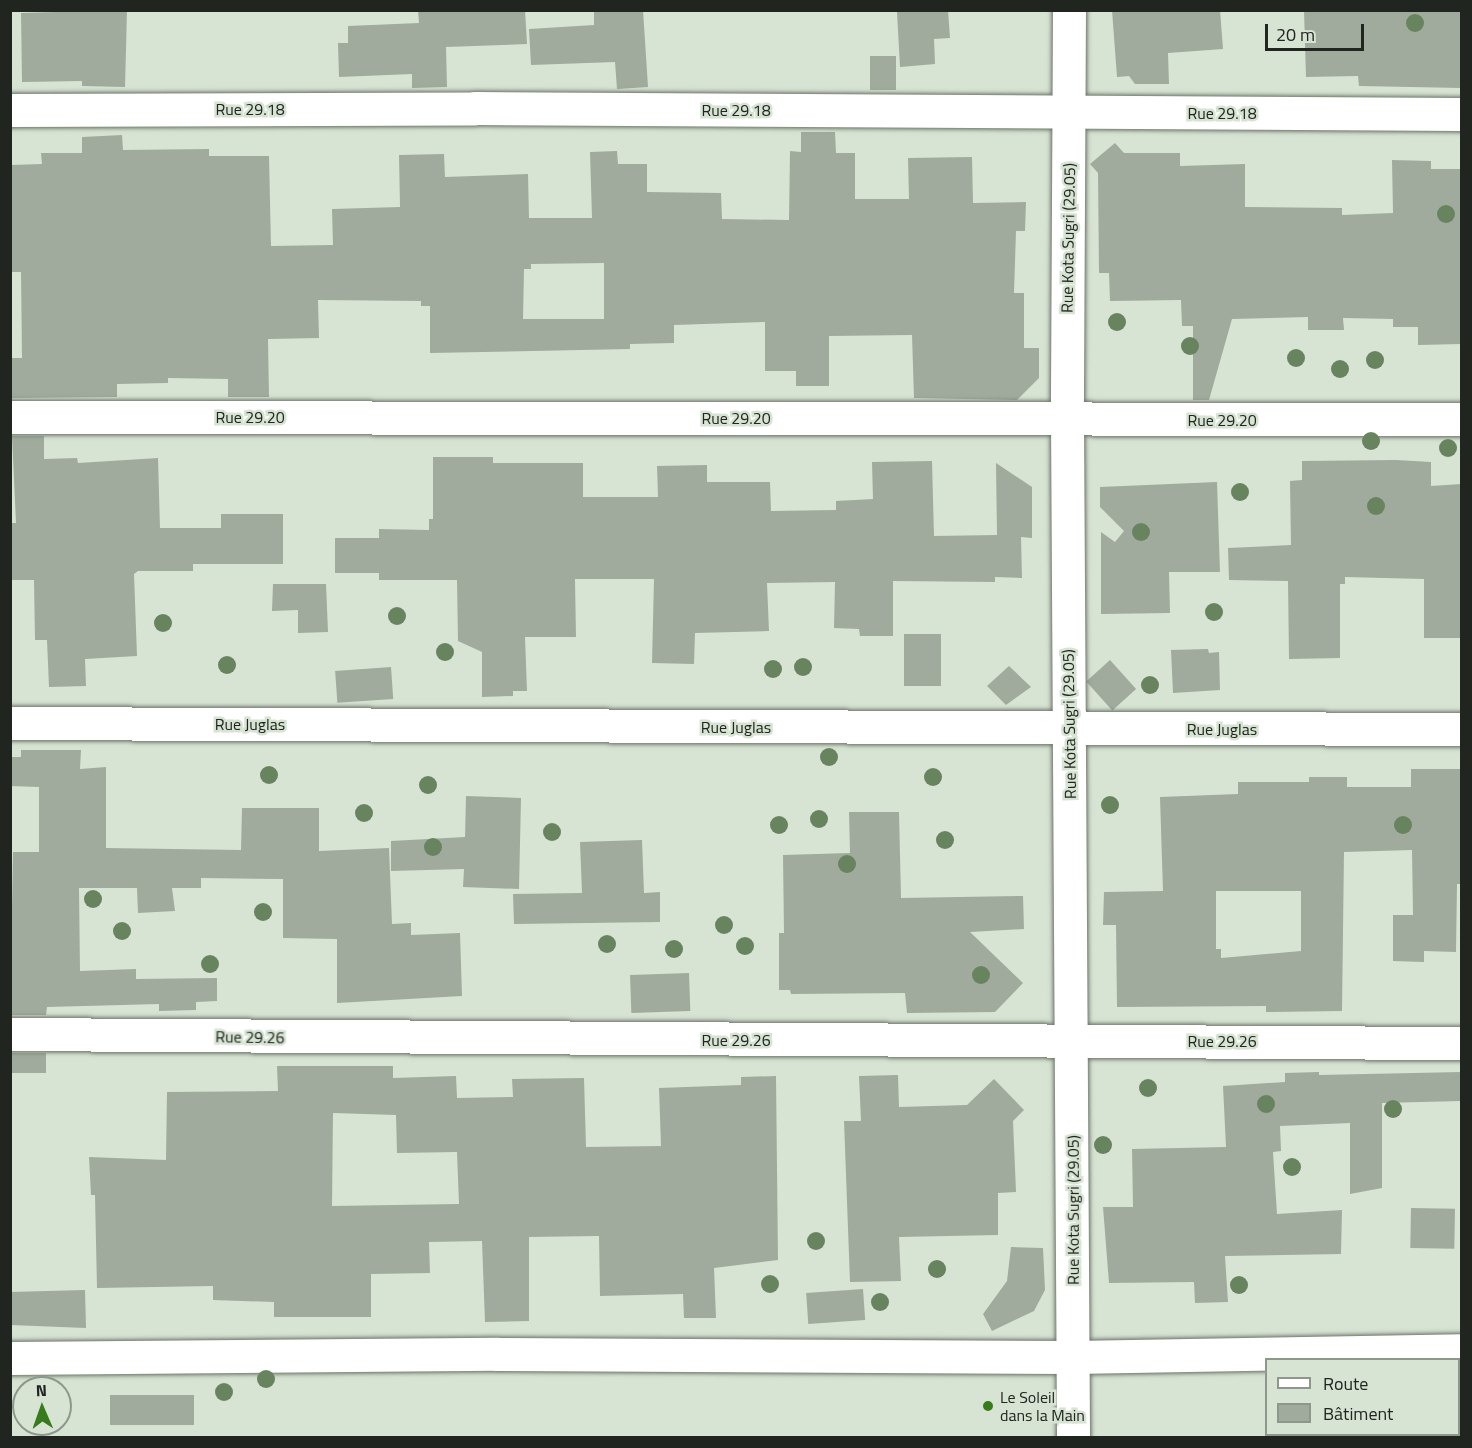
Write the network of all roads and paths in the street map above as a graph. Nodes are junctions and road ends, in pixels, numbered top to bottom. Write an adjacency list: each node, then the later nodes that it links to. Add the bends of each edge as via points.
1 (1069, 10): 3 (street, Rue Kota Sugri (29.05))
2 (10, 110): 3 (street, Rue 29.18)
3 (1069, 112): 4 (street, Rue 29.18); 6 (street, Rue Kota Sugri (29.05))
4 (1461, 114)
5 (10, 417): 6 (street, Rue 29.20)
6 (1067, 420): 7 (street, Rue 29.20); 9 (street, Rue Kota Sugri (29.05))
7 (1461, 420)
8 (10, 723): 9 (street, Rue Juglas)
9 (1069, 729): 10 (street, Rue Juglas); 12 (street, Rue Kota Sugri (29.05))
10 (1461, 729)
11 (10, 1034): 12 (street, Rue 29.26)
12 (1073, 1040): 13 (street, Rue 29.26); 15 (street, Rue Kota Sugri (29.05))
13 (1461, 1042)
14 (1461, 1350): 15 (street)
15 (1073, 1357): 16 (street, via 486,1354); 17 (street, Rue Kota Sugri (29.05))
16 (10, 1358)
17 (1073, 1437)

